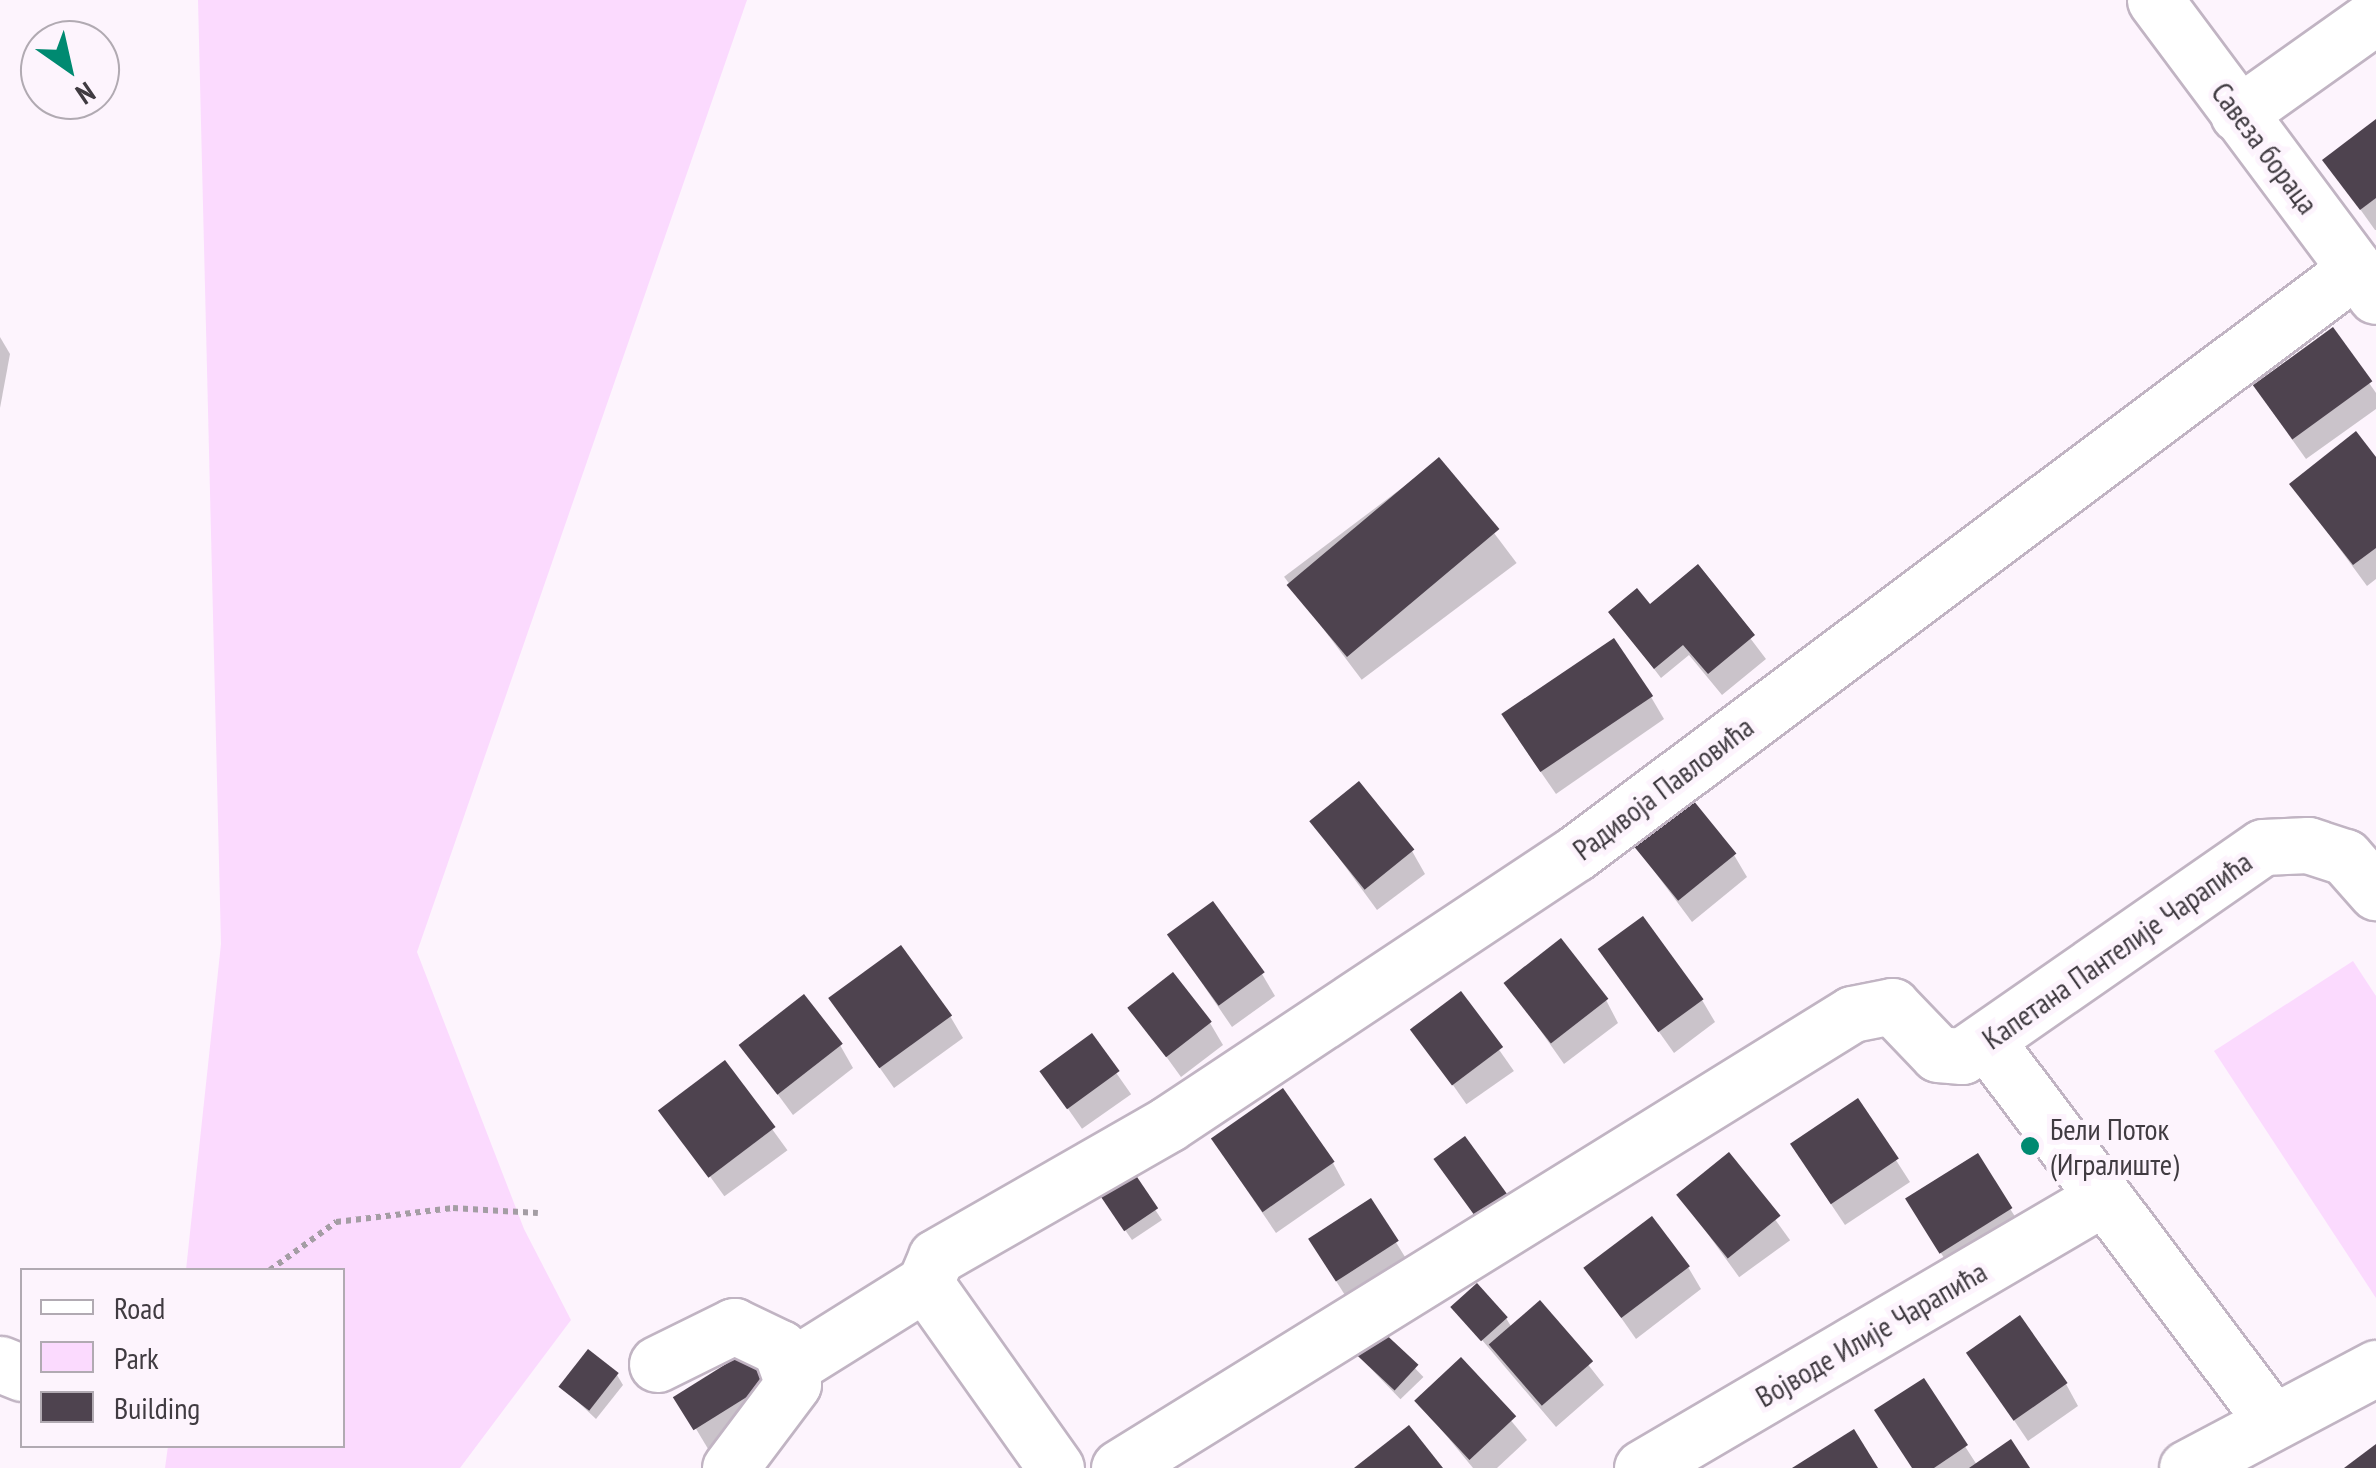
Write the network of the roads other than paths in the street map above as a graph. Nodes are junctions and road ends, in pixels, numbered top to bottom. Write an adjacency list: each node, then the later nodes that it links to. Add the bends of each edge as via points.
1 (2156, 0): 3 (street, Савеза бораца)
2 (2376, 16): 3 (street)
3 (2238, 114): 4 (street, Савеза бораца)
4 (2366, 282): 8 (street, Радивоја Павловића, via 1576,853 1153,1133)
5 (2376, 892): 6 (street, Капетана Пантелије Чарапића, via 2345,857 2308,845 2263,847)
6 (1987, 1042): 7 (street); 15 (street, Капетана Пантелије Чарапића, via 1962,1056 1938,1054 1900,1012 1869,1006)
7 (2099, 1200): 12 (street); 16 (street, Војводе Илије Чарапића)
8 (930, 1270): 10 (street, Радивоја Павловића); 14 (street)
9 (657, 1364): 10 (street, via 734,1326 760,1332)
10 (792, 1366): 13 (street, via 783,1402)
11 (2376, 1368): 12 (street)
12 (2271, 1419): 17 (street)
13 (730, 1468)
14 (1056, 1468)
15 (1119, 1468)
16 (1642, 1468)
17 (2187, 1468)

